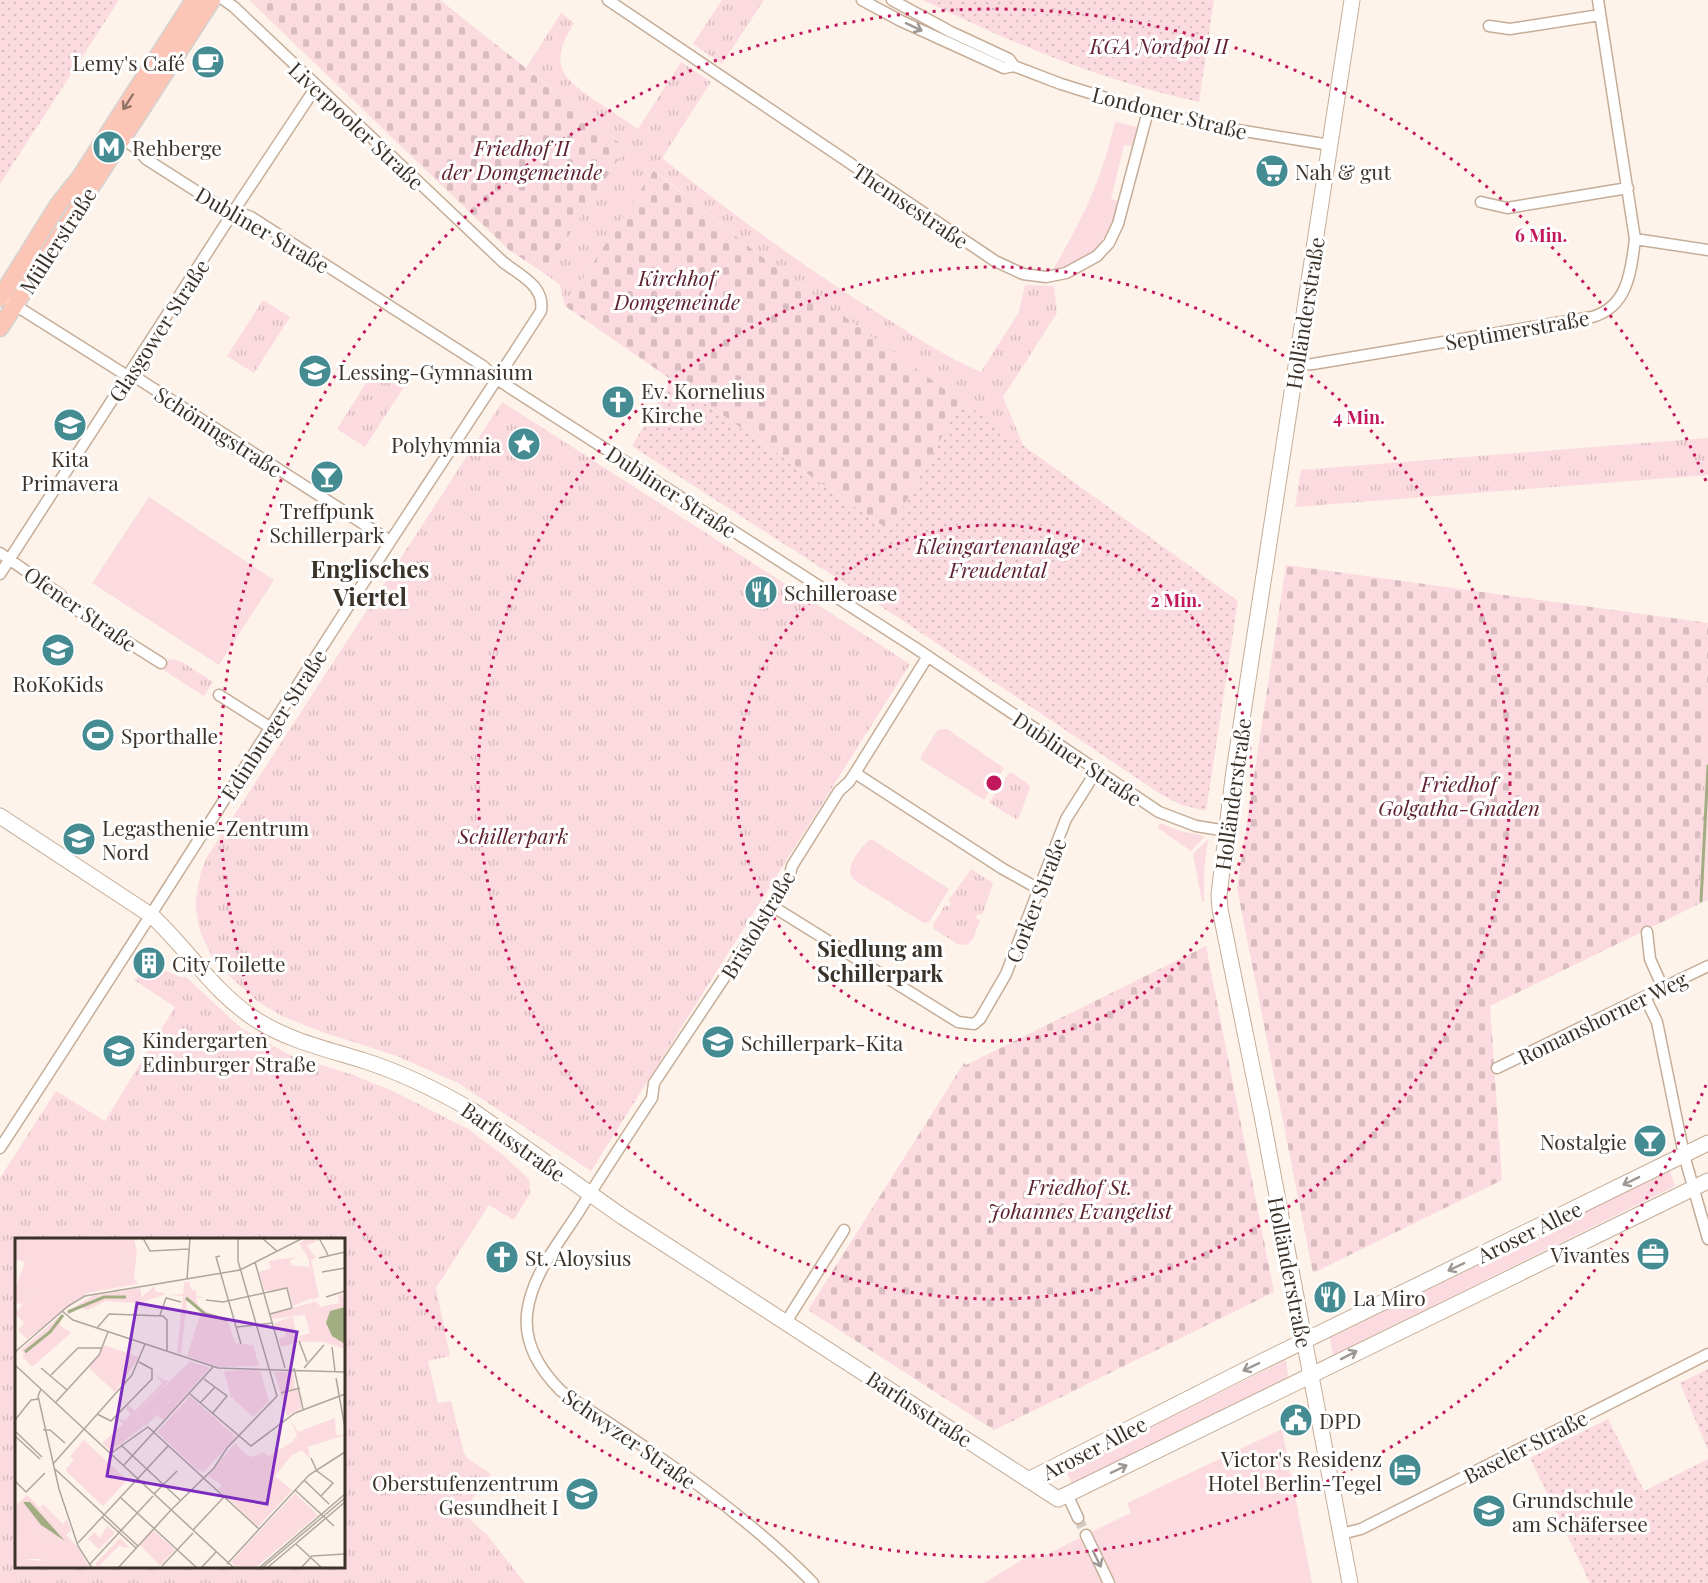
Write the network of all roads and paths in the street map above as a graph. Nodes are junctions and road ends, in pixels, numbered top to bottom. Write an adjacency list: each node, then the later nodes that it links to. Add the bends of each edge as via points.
1 (194, 0): 22 (main road, Müllerstraße, one-way to 22, via 81,176 58,205)
2 (212, 0): 14 (main road, Müllerstraße)
3 (224, 0): 12 (street, Liverpooler Straße)
4 (608, 0): 13 (street, Themsestraße, via 995,261 1023,274 1046,277 1066,273 1090,261 1109,243 1121,215)
5 (862, 0): 11 (street, Londoner Straße, one-way to 11, via 962,50 1004,68)
6 (892, 0): 11 (street, Londoner Straße, via 1010,59)
7 (1352, 0): 15 (main road, Holländerstraße)
8 (1598, 0): 9 (street, Septimerstraße)
9 (1600, 15): 10 (street, via 1510,29); 16 (street, Septimerstraße)
10 (1489, 26)
11 (1014, 66): 13 (street, Londoner Straße)
12 (316, 87): 18 (street, Glasgower Straße); 21 (street, Liverpooler Straße, via 503,262 538,289)
13 (1148, 111): 15 (street, Londoner Straße)
14 (123, 139): 18 (street, Dubliner Straße, via 146,159); 22 (main road, Müllerstraße)
15 (1330, 145): 24 (main road, Holländerstraße)
16 (1628, 188): 17 (street, via 1507,208); 19 (street, Septimerstraße)
17 (1481, 202)
18 (234, 211): 25 (street, Glasgower Straße); 26 (street, Dubliner Straße, via 251,217 483,366)
19 (1635, 239): 20 (street); 24 (street, Septimerstraße, via 1624,292 1616,304 1599,315)
20 (1708, 250)
21 (541, 298): 26 (street, Edinburger Straße, via 541,311)
22 (4, 299): 23 (main road, Müllerstraße); 25 (street, Schöningstraße)
23 (0, 328)
24 (1296, 365): 37 (main road, Holländerstraße)
25 (129, 377): 27 (street, Schöningstraße, via 140,380); 28 (street, Glasgower Straße)
26 (497, 379): 27 (street, Edinburger Straße); 30 (street, Dubliner Straße)
27 (390, 541): 33 (street, Edinburger Straße)
28 (5, 556): 29 (street, Glasgower Straße); 31 (street, Ofener Straße, via 61,595 64,602)
29 (0, 574)
30 (928, 656): 34 (street, Dubliner Straße); 35 (street, Bristolstraße)
31 (161, 663)
32 (219, 695): 33 (street)
33 (271, 728): 40 (street, Edinburger Straße)
34 (1097, 770): 37 (street, Dubliner Straße, via 1159,812 1196,826); 38 (street, Corker Straße, via 1066,819)
35 (855, 773): 38 (street); 39 (street, Bristolstraße, via 809,838)
36 (0, 816): 40 (main road, Barfusstraße)
37 (1227, 831): 55 (main road, Holländerstraße, via 1220,909)
38 (1039, 889): 39 (street, Corker Straße, via 1002,981 974,1024 958,1022 944,1014)
39 (772, 906): 51 (street, Bristolstraße, via 654,1083 652,1098)
40 (152, 916): 47 (street, Edinburger Straße); 51 (main road, Barfusstraße, via 216,987 256,1019 290,1038 368,1062 448,1096)
41 (1647, 932): 43 (street, via 1650,959)
42 (1708, 966): 43 (street, Romanshorner Weg)
43 (1663, 988): 44 (street, Romanshorner Weg)
44 (1646, 997): 45 (street, Romanshorner Weg); 48 (street, via 1657,1022)
45 (1497, 1068)
46 (1708, 1143): 48 (main road, Aroser Allee)
47 (0, 1148)
48 (1684, 1155): 50 (street); 55 (main road, Aroser Allee, one-way to 55)
49 (1708, 1181): 50 (main road, Aroser Allee)
50 (1693, 1189): 53 (street); 57 (main road, Aroser Allee, one-way to 50)
51 (590, 1194): 54 (main road, Barfusstraße); 63 (street, Schwyzer Straße, via 531,1295 528,1337 540,1366 561,1390 710,1495)
52 (844, 1230): 54 (street)
53 (1708, 1239)
54 (786, 1322): 58 (main road, Barfusstraße)
55 (1304, 1341): 57 (main road, Holländerstraße); 58 (main road, Aroser Allee, one-way to 58)
56 (1708, 1354): 61 (street, Baseler Straße, via 1360,1529)
57 (1310, 1375): 59 (main road, Aroser Allee, one-way to 57); 61 (main road, Holländerstraße)
58 (1030, 1479): 59 (main road, Aroser Allee, via 1058,1498)
59 (1067, 1494): 60 (street)
60 (1078, 1518)
61 (1341, 1534): 65 (main road, Holländerstraße)
62 (1086, 1535): 64 (street, one-way to 64)
63 (813, 1583)
64 (1109, 1583)
65 (1350, 1583)

